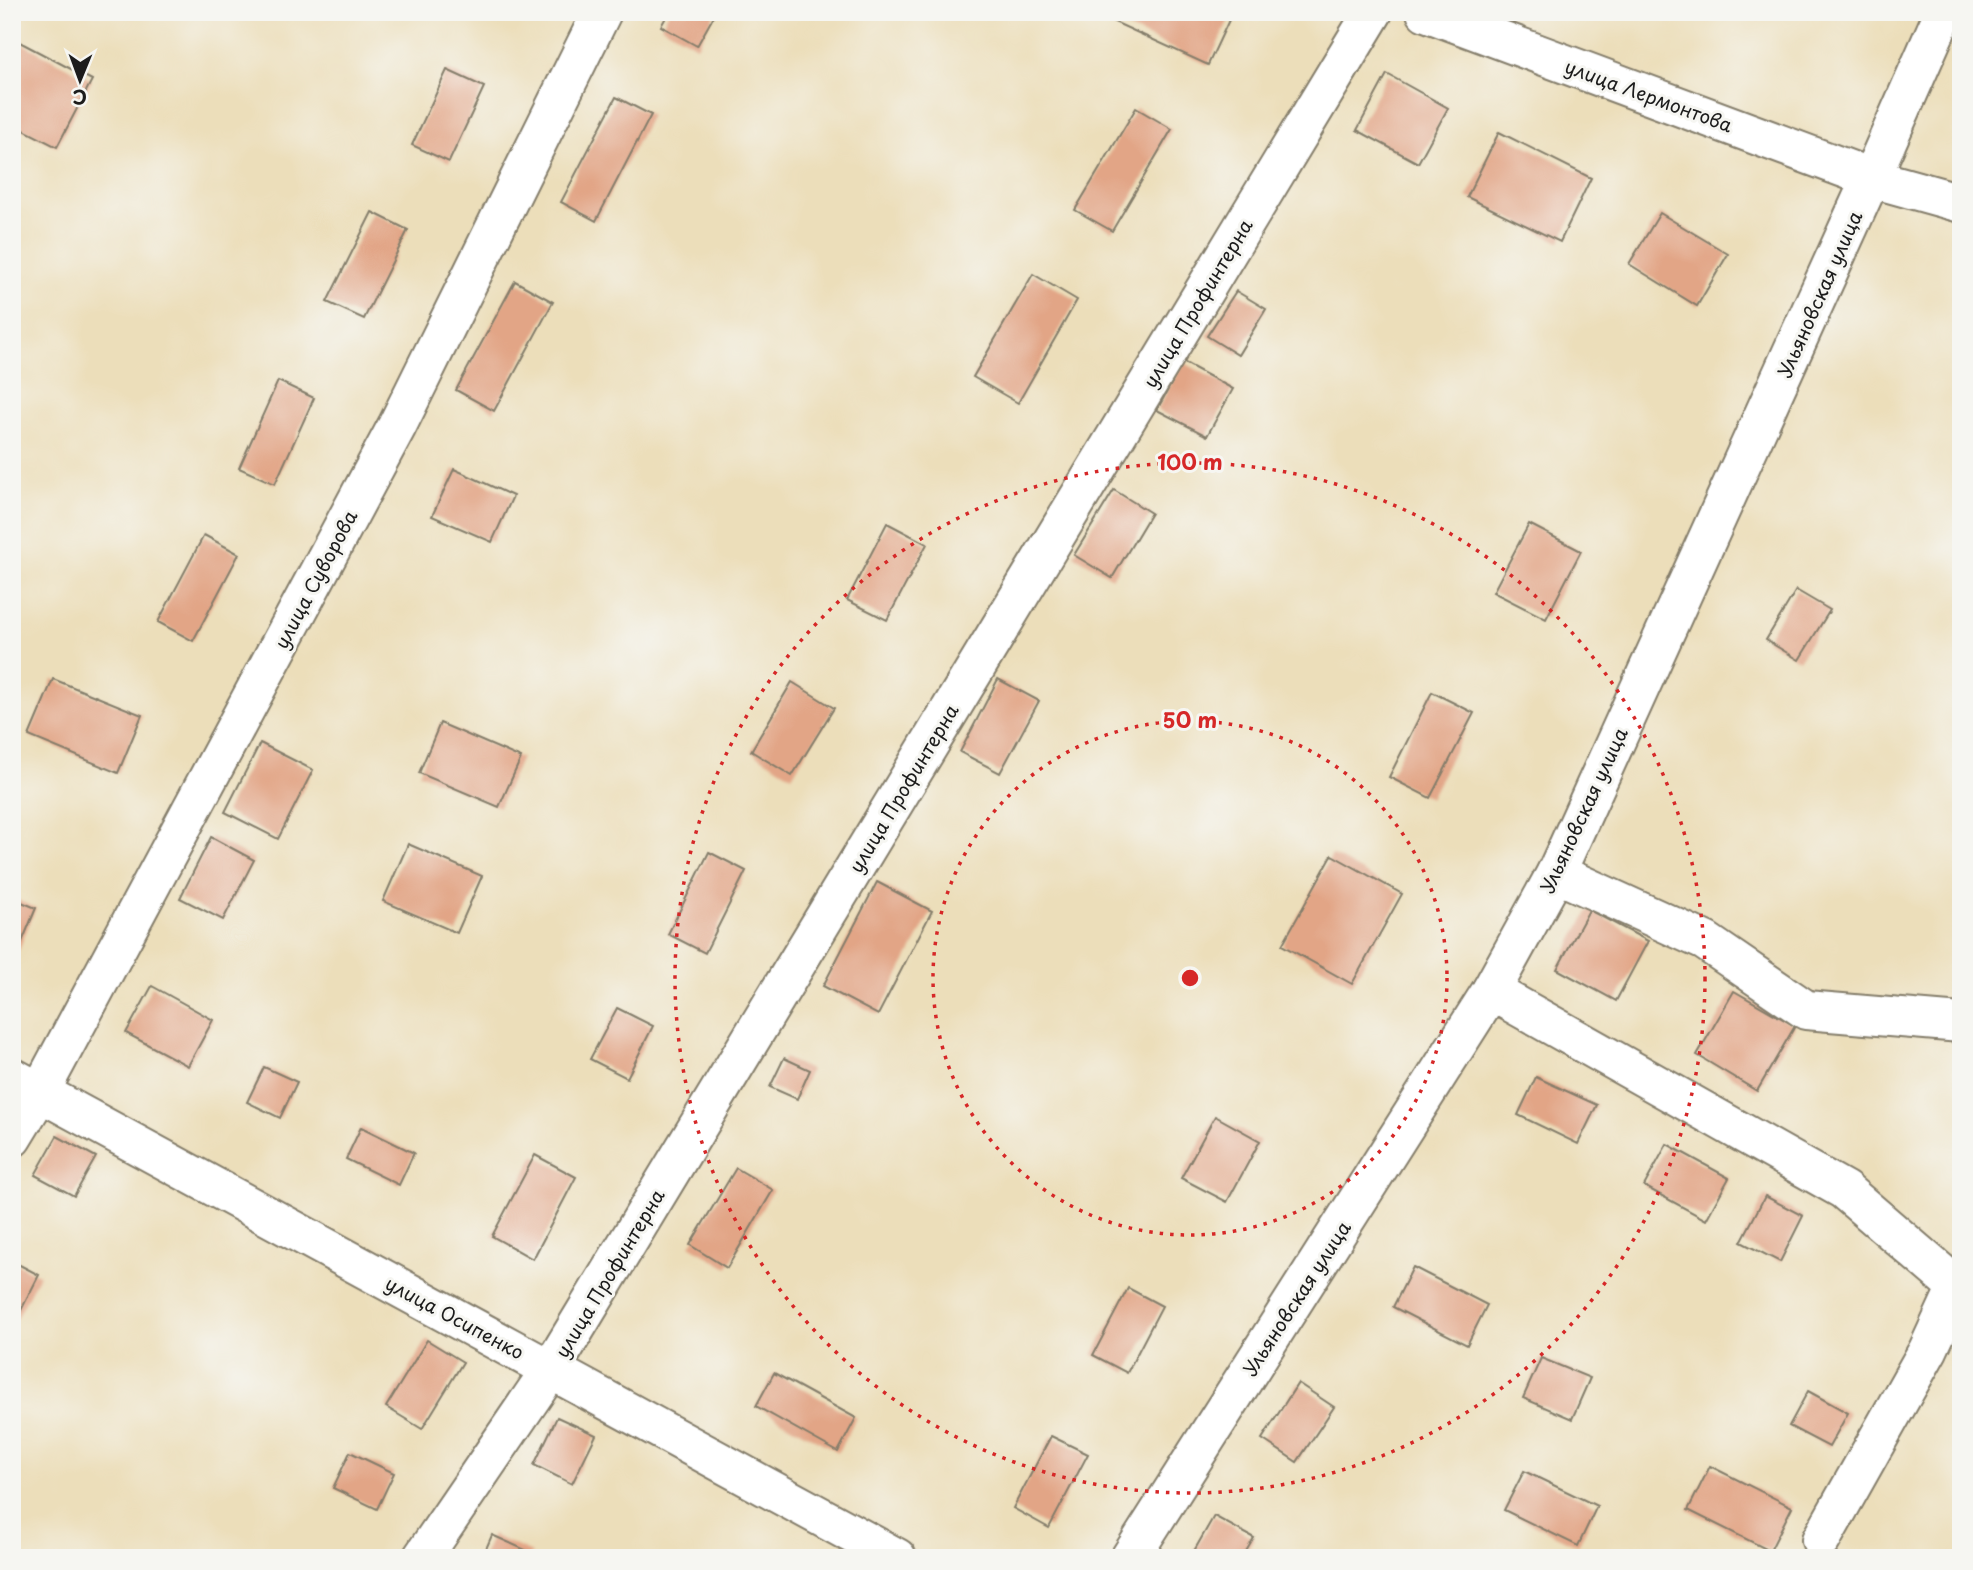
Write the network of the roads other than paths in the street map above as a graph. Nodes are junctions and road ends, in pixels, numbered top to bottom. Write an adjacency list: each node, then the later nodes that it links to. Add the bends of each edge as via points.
1 (602, 12): 10 (street, улица Суворова, via 397,426)
2 (1373, 12): 12 (street, улица Профинтерна)
3 (1426, 12): 5 (street, улица Лермонтова)
4 (1944, 12): 5 (street, Ульяновская улица)
5 (1871, 178): 6 (street, улица Лермонтова); 7 (street, Ульяновская улица)
6 (1961, 203)
7 (1556, 873): 8 (street, Ульяновская улица); 9 (street, via 1705,941 1806,1010)
8 (1491, 992): 13 (street, via 1844,1190 1957,1287 1928,1350); 16 (street, Ульяновская улица)
9 (1961, 1023)
10 (26, 1085): 11 (street, улица Суворова); 12 (street, улица Осипенко)
11 (12, 1138)
12 (551, 1369): 14 (street, улица Профинтерна); 15 (street, улица Осипенко)
13 (1821, 1540)
14 (422, 1558)
15 (897, 1558)
16 (1130, 1558)

